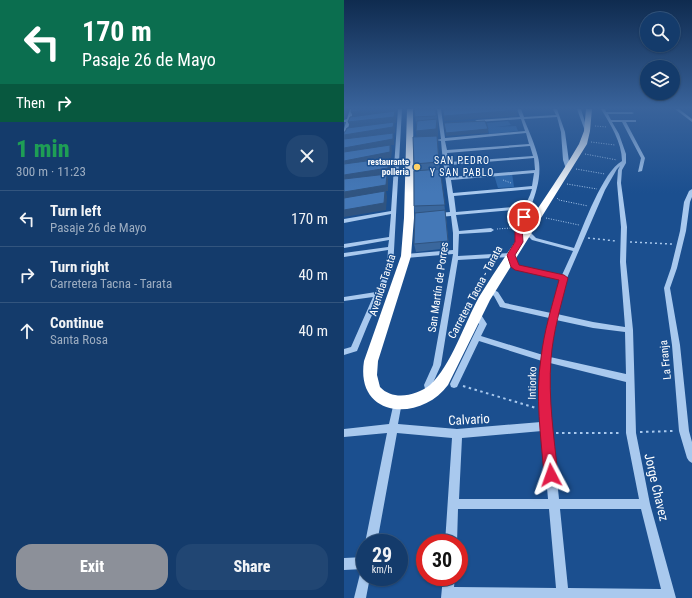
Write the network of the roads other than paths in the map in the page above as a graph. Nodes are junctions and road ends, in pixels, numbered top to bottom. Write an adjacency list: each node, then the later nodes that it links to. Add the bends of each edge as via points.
1 (399, 136): 13 (street, Avenida Tarata)
2 (412, 137): 49 (highway, Avenida Tarata, via 413,218)
3 (443, 137): 11 (street, San Martín de Porres)
4 (476, 137): 11 (street)
5 (530, 137): 12 (street)
6 (563, 137): 21 (street, via 564,161)
7 (585, 137): 21 (highway, Carretera Tacna - Tarata)
8 (617, 137): 18 (street)
9 (632, 137): 23 (street, via 643,158)
10 (436, 140): 11 (street)
11 (443, 140): 15 (street, San Martín de Porres)
12 (532, 145): 15 (street); 16 (street)
13 (399, 147): 14 (street); 17 (street, Avenida Tarata)
14 (391, 148)
15 (444, 152): 20 (street, San Martín de Porres)
16 (536, 156): 20 (street); 22 (street)
17 (398, 160): 19 (street); 26 (street, Avenida Tarata)
18 (624, 160): 45 (street, Intiorko, via 602,190); 57 (street, Jorge Chavez, via 619,176)
19 (390, 161)
20 (446, 164): 25 (street, San Martín de Porres)
21 (571, 168): 39 (highway, Carretera Tacna - Tarata)
22 (537, 171): 28 (street); 29 (street)
23 (640, 171)
24 (440, 172): 25 (street)
25 (447, 172): 28 (street, San Martín de Porres)
26 (396, 176): 27 (street); 31 (street, Avenida Tarata)
27 (389, 177)
28 (448, 179): 33 (street, San Martín de Porres)
29 (535, 187): 33 (street); 34 (street)
30 (692, 191): 69 (street, La Franja, via 686,206 680,244 667,288 676,345 684,431)
31 (395, 193): 32 (street); 35 (street, Avenida Tarata)
32 (388, 194)
33 (450, 195): 36 (street, San Martín de Porres)
34 (529, 207): 36 (street); 39 (street)
35 (394, 212): 38 (street); 42 (street, Avenida Tarata)
36 (453, 214): 37 (street); 41 (street, San Martín de Porres)
37 (431, 216)
38 (344, 221)
39 (522, 229): 45 (street, via 534,239); 48 (highway, Carretera Tacna - Tarata, via 519,242)
40 (491, 230): 41 (street)
41 (456, 233): 47 (street, San Martín de Porres)
42 (392, 238): 43 (street); 44 (street, Avenida Tarata)
43 (344, 246)
44 (391, 248): 46 (street); 50 (street, Avenida Tarata)
45 (576, 250): 51 (street, Intiorko)
46 (344, 255)
47 (456, 255): 48 (street); 49 (street); 63 (street, San Martín de Porres, via 437,365 428,385)
48 (511, 255): 51 (street, via 517,268); 52 (highway, Carretera Tacna - Tarata)
49 (405, 262): 50 (street); 64 (highway, Avenida Tarata, via 371,362 369,375 375,392 386,400)
50 (390, 268): 53 (street, Avenida Tarata)
51 (564, 278): 56 (street, Intiorko)
52 (490, 290): 55 (highway, Carretera Tacna - Tarata); 56 (street, via 503,305)
53 (377, 294): 54 (street); 59 (street, Avenida Tarata, via 354,349)
54 (344, 299)
55 (477, 315): 58 (street, via 483,324); 63 (highway, Carretera Tacna - Tarata, via 443,380)
56 (553, 317): 57 (street); 60 (street, Intiorko)
57 (629, 330): 61 (street, Jorge Chavez)
58 (476, 337): 60 (street); 62 (street)
59 (346, 352)
60 (546, 359): 61 (street); 66 (street, Intiorko, via 545,411)
61 (630, 379): 72 (street, Jorge Chavez, via 631,433)
62 (454, 384)
63 (430, 393): 64 (highway, Carretera Tacna - Tarata, via 411,401)
64 (398, 402): 65 (street)
65 (393, 428): 67 (street, Calvario); 68 (street, Calvario); 73 (street)
66 (548, 429): 68 (street, Calvario); 70 (street, Intiorko)
67 (344, 433)
68 (457, 434): 71 (street)
69 (692, 458)
70 (553, 503): 71 (street); 72 (street); 80 (street, Intiorko)
71 (453, 504): 74 (street)
72 (645, 504): 81 (street, Jorge Chavez)
73 (373, 534)
74 (451, 534)
75 (356, 563): 76 (street)
76 (344, 564)
77 (362, 586): 82 (street)
78 (448, 586): 79 (street)
79 (447, 596): 80 (street)
80 (563, 596): 81 (street)
81 (670, 596)
82 (360, 598)

